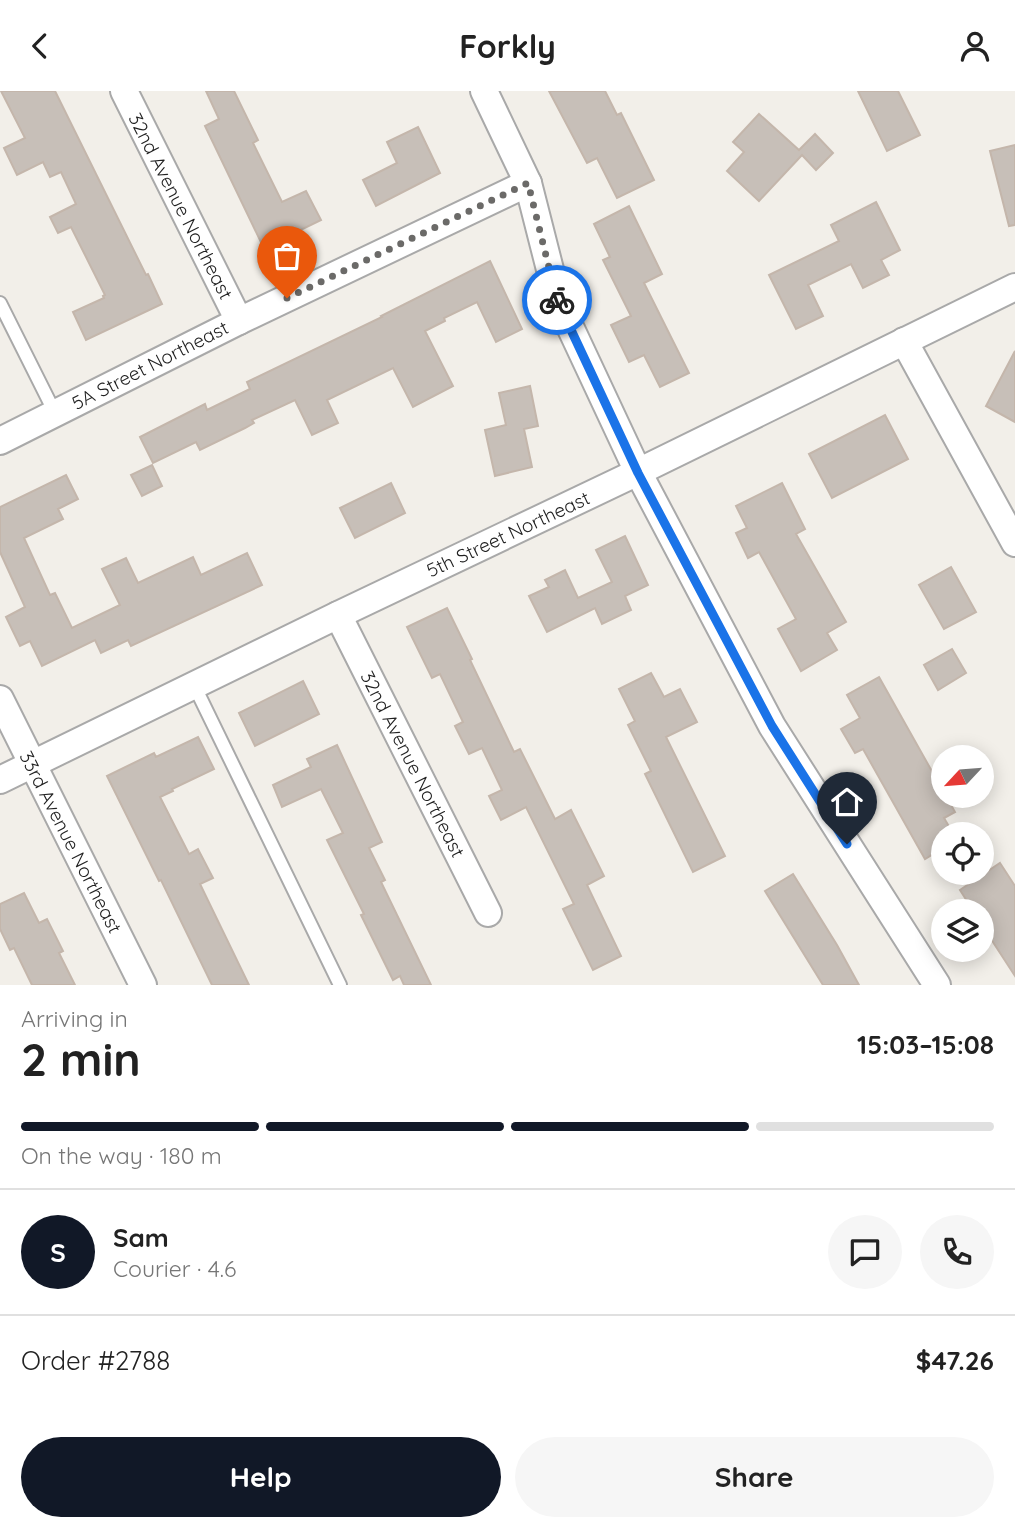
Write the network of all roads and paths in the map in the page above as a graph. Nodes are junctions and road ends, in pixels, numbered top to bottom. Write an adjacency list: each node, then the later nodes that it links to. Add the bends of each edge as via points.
1 (124, 91): 6 (street, 32nd Avenue Northeast)
2 (484, 91): 3 (street)
3 (528, 183): 6 (street, 5A Street Northeast); 10 (street, via 558,301)
4 (1015, 287): 7 (street, 5th Street Northeast)
5 (0, 303): 8 (lane)
6 (239, 321): 8 (street, 5A Street Northeast)
7 (904, 341): 10 (street, 5th Street Northeast); 11 (street)
8 (55, 413): 9 (street, 5A Street Northeast)
9 (0, 441)
10 (638, 473): 12 (street, 5th Street Northeast); 20 (street, via 772,726)
11 (1015, 543)
12 (338, 615): 13 (street, 5th Street Northeast); 17 (street, 32nd Avenue Northeast)
13 (194, 685): 15 (street, 5th Street Northeast); 19 (lane)
14 (0, 699): 15 (street, 33rd Avenue Northeast)
15 (32, 763): 16 (street, 5th Street Northeast); 18 (street, 33rd Avenue Northeast)
16 (0, 780)
17 (488, 913)
18 (143, 985)
19 (340, 985)
20 (937, 985)

